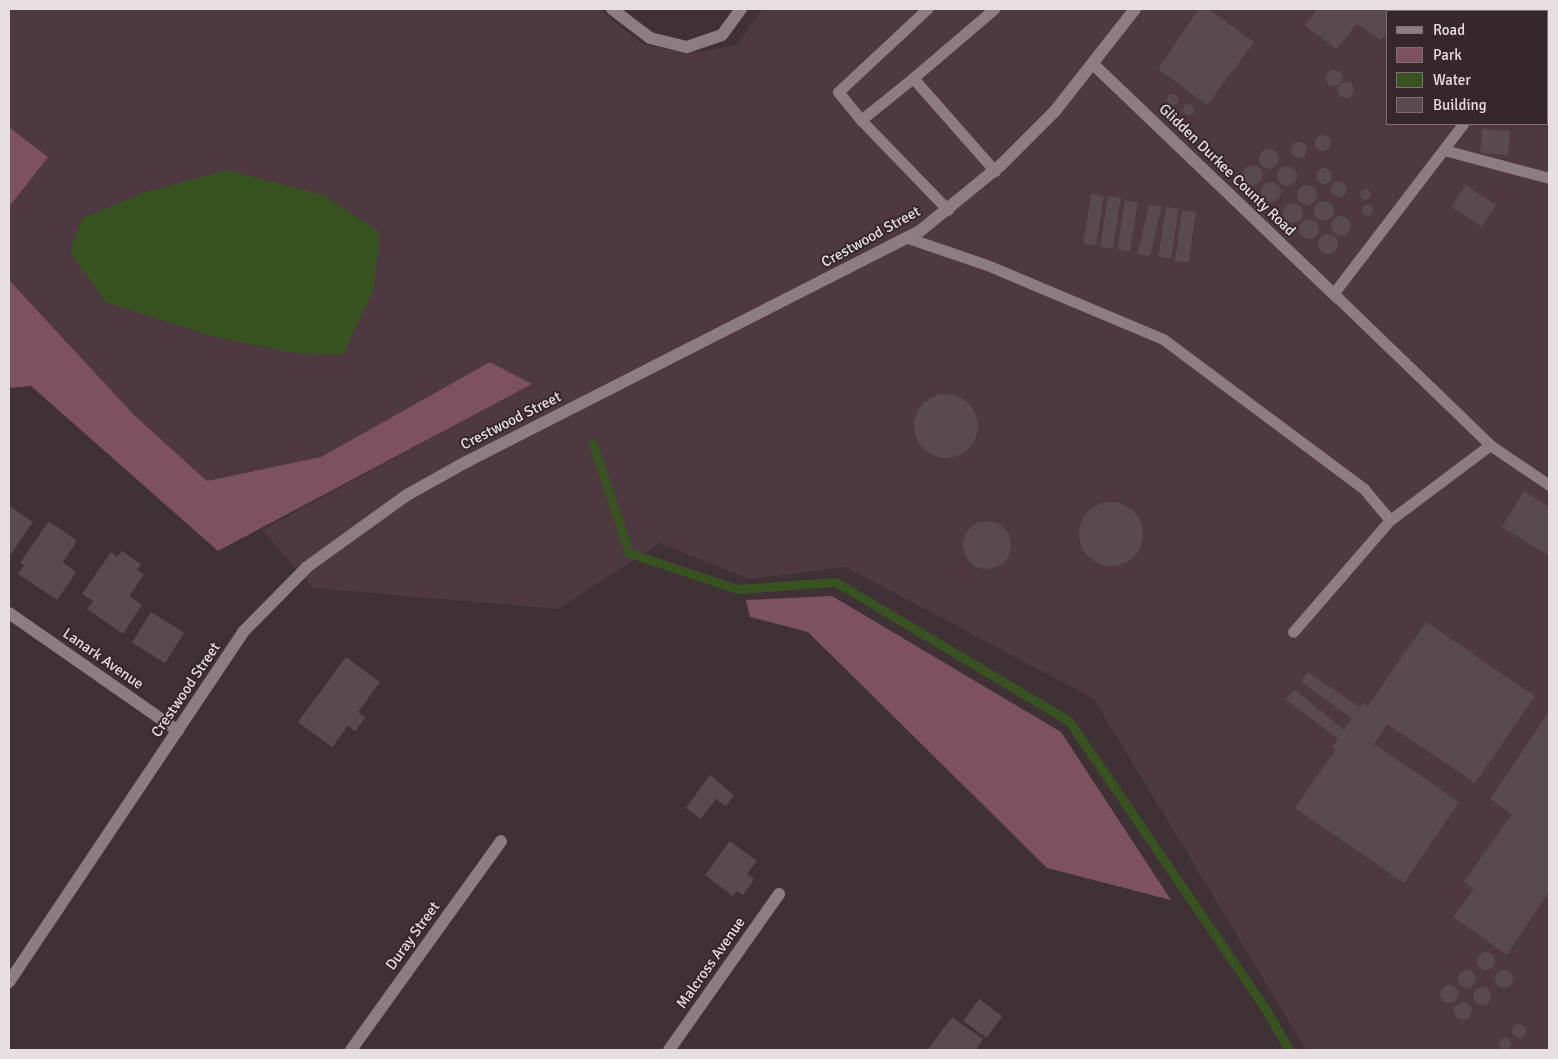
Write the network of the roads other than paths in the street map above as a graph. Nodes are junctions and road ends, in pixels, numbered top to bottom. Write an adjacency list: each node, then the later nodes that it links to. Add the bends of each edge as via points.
1 (612, 9): 2 (street, via 650,38 687,47 722,35)
2 (741, 9)
3 (926, 9): 8 (lane, via 838,92)
4 (994, 9): 7 (lane)
5 (1135, 9): 6 (street, Crestwood Street)
6 (1094, 65): 11 (street, Crestwood Street); 15 (street, Glidden Durkee County Road)
7 (913, 78): 8 (lane); 11 (lane)
8 (861, 120): 13 (lane)
9 (1462, 125): 10 (lane)
10 (1444, 150): 12 (lane); 15 (lane)
11 (995, 171): 13 (street, Crestwood Street)
12 (1549, 178)
13 (948, 210): 14 (street, Crestwood Street)
14 (908, 238): 18 (lane, via 987,265 1163,339 1364,489); 21 (street, Crestwood Street, via 466,462 392,505 307,568 243,632)
15 (1336, 296): 16 (lane)
16 (1490, 445): 17 (lane); 18 (lane)
17 (1549, 485)
18 (1390, 520): 20 (lane)
19 (9, 613): 21 (street, Lanark Avenue)
20 (1294, 632)
21 (178, 731): 24 (street, Crestwood Street)
22 (500, 841): 25 (street, Duray Street)
23 (779, 894): 26 (street, Malcross Avenue)
24 (9, 982)
25 (351, 1050)
26 (669, 1050)

